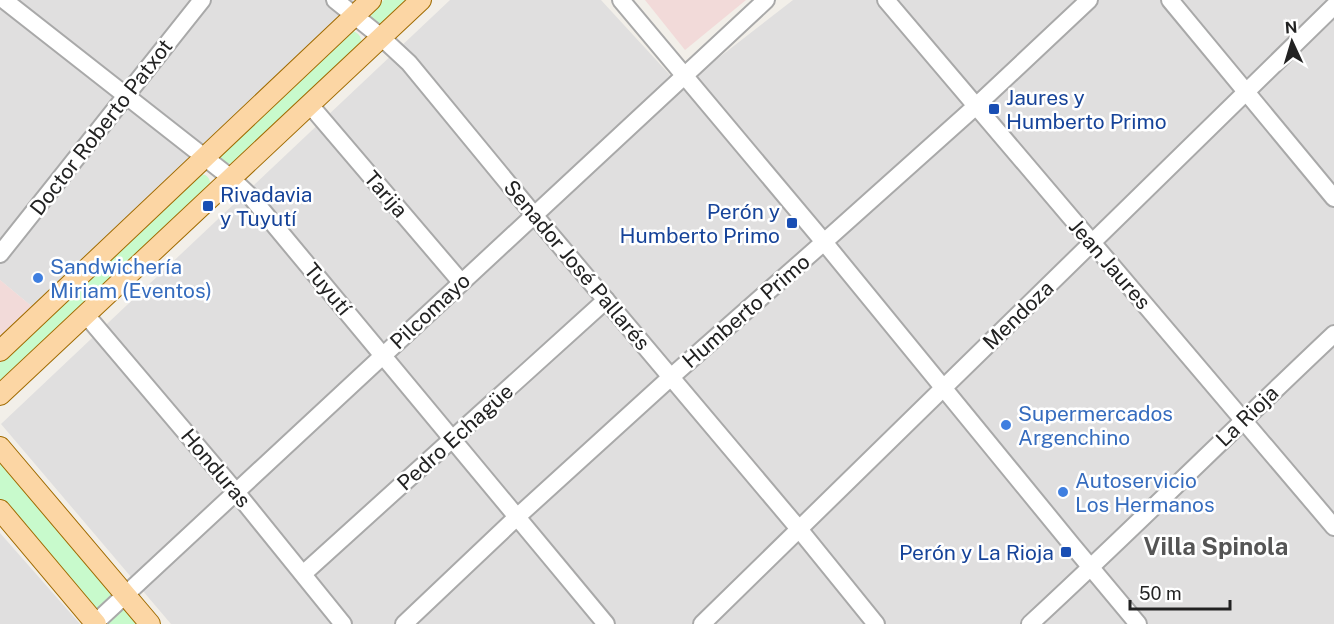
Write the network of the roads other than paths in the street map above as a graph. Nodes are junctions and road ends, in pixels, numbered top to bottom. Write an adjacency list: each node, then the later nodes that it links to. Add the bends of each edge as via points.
1 (4, 0): 16 (street, Tuyutí)
2 (202, 0): 16 (street, Doctor Roberto Patxot)
3 (335, 0): 12 (street, Senador José Pallarés)
4 (371, 0): 12 (main road)
5 (421, 0): 13 (main road)
6 (621, 0): 14 (street)
7 (766, 0): 14 (street, Pilcomayo)
8 (886, 0): 18 (street, Jean Jaures)
9 (1089, 0): 18 (street, Humberto Primo)
10 (1170, 0): 15 (street)
11 (1334, 6): 15 (street, Mendoza)
12 (355, 15): 13 (street, Senador José Pallarés); 19 (main road)
13 (381, 37): 17 (main road); 22 (street, Senador José Pallarés, via 409,63)
14 (685, 76): 22 (street, Pilcomayo); 23 (street)
15 (1247, 92): 21 (street); 24 (street, Mendoza)
16 (126, 95): 19 (street, Tuyutí); 25 (street, Doctor Roberto Patxot)
17 (310, 105): 20 (main road); 26 (street, Tarija)
18 (976, 106): 23 (street, Humberto Primo); 24 (street, Jean Jaures)
19 (205, 158): 20 (street, Tuyutí); 30 (main road)
20 (231, 178): 28 (main road); 31 (street, Tuyutí, via 251,196)
21 (1334, 198)
22 (535, 216): 26 (street, Pilcomayo); 27 (street, Senador José Pallarés)
23 (824, 242): 32 (street, Humberto Primo); 33 (street)
24 (1092, 243): 33 (street, Mendoza); 35 (street, Jean Jaures)
25 (0, 254)
26 (462, 282): 31 (street, Pilcomayo)
27 (606, 300): 32 (street, Senador José Pallarés); 36 (street, Pedro Echagüe)
28 (86, 315): 34 (main road); 38 (street, Honduras)
29 (1334, 334): 35 (street, La Rioja)
30 (0, 351)
31 (383, 354): 36 (street, Tuyutí); 38 (street, Pilcomayo)
32 (671, 376): 40 (street, Humberto Primo); 42 (street, Senador José Pallarés)
33 (944, 388): 42 (street, Mendoza); 43 (street)
34 (0, 395)
35 (1243, 419): 41 (street, Jean Jaures); 43 (street, La Rioja)
36 (452, 439): 40 (street, Tuyutí); 44 (street, Pedro Echagüe)
37 (0, 447): 45 (main road)
38 (237, 493): 44 (street, Honduras); 45 (street, Pilcomayo)
39 (0, 510): 46 (main road)
40 (517, 517): 49 (street, Humberto Primo); 50 (street, Tuyutí)
41 (1334, 527)
42 (799, 529): 51 (street, Mendoza); 52 (street, Senador José Pallarés)
43 (1091, 567): 53 (street, La Rioja); 54 (street)
44 (303, 574): 48 (street, Honduras)
45 (126, 595): 46 (street, Pilcomayo); 47 (main road)
46 (95, 624)
47 (150, 624)
48 (343, 624)
49 (404, 624)
50 (606, 624)
51 (702, 624)
52 (876, 624)
53 (1030, 624)
54 (1138, 624)

